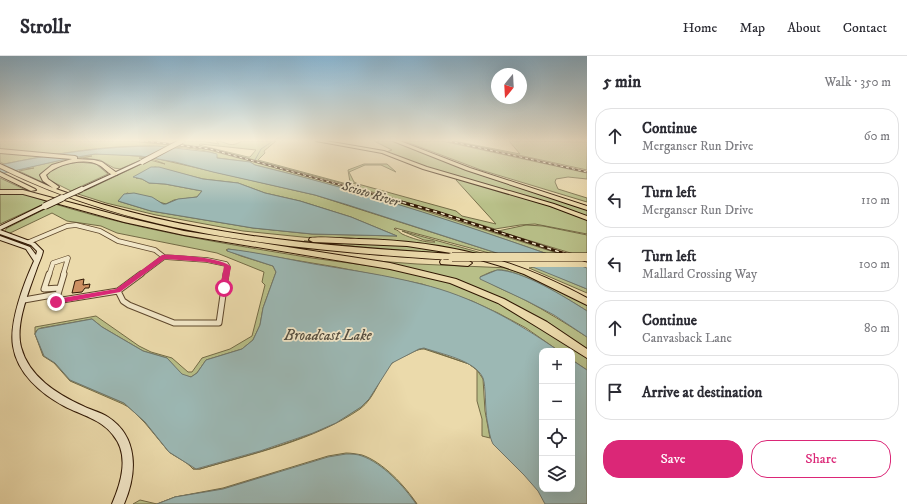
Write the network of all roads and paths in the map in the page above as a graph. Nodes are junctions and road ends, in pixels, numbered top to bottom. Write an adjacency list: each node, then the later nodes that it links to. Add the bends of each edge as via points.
1 (76, 162): 12 (highway, via 53,167 45,172 43,177)
2 (92, 162): 9 (highway, via 99,163)
3 (100, 162): 9 (highway, via 115,170)
4 (142, 162): 9 (street, bridge)
5 (410, 162): 16 (main road)
6 (450, 162): 15 (highway)
7 (456, 162): 14 (highway)
8 (0, 166): 12 (highway)
9 (115, 174): 18 (street, bridge)
10 (3, 176): 13 (highway)
11 (0, 192): 13 (highway, via 23,192)
12 (79, 200): 17 (highway)
13 (59, 201): 22 (highway, via 155,227)
14 (587, 204)
15 (587, 208)
16 (587, 218)
17 (186, 227): 24 (highway, bridge, via 314,246 452,257); 31 (highway, via 296,239 390,242 447,249 516,268)
18 (0, 228)
19 (0, 232): 21 (street)
20 (0, 238): 25 (street, via 28,248)
21 (29, 242): 23 (street, via 67,226 76,225 100,231 118,241 155,250); 25 (street, via 40,251)
22 (291, 251): 26 (highway, via 468,263); 32 (highway, via 410,270 453,281 523,313)
23 (164, 257): 28 (street); 28 (street, via 207,260 227,265 219,323 174,323 129,305 123,301)
24 (587, 257)
25 (36, 260): 30 (street)
26 (587, 263)
27 (59, 288): 27 (street, via 60,286 68,258 53,263 44,289); 29 (street)
28 (118, 291): 29 (street, via 56,302)
29 (58, 294): 30 (street)
30 (24, 300): 33 (street, via 19,315 17,347 35,381 53,395 109,423 127,447 125,487)
31 (587, 302)
32 (587, 354)
33 (118, 504)

